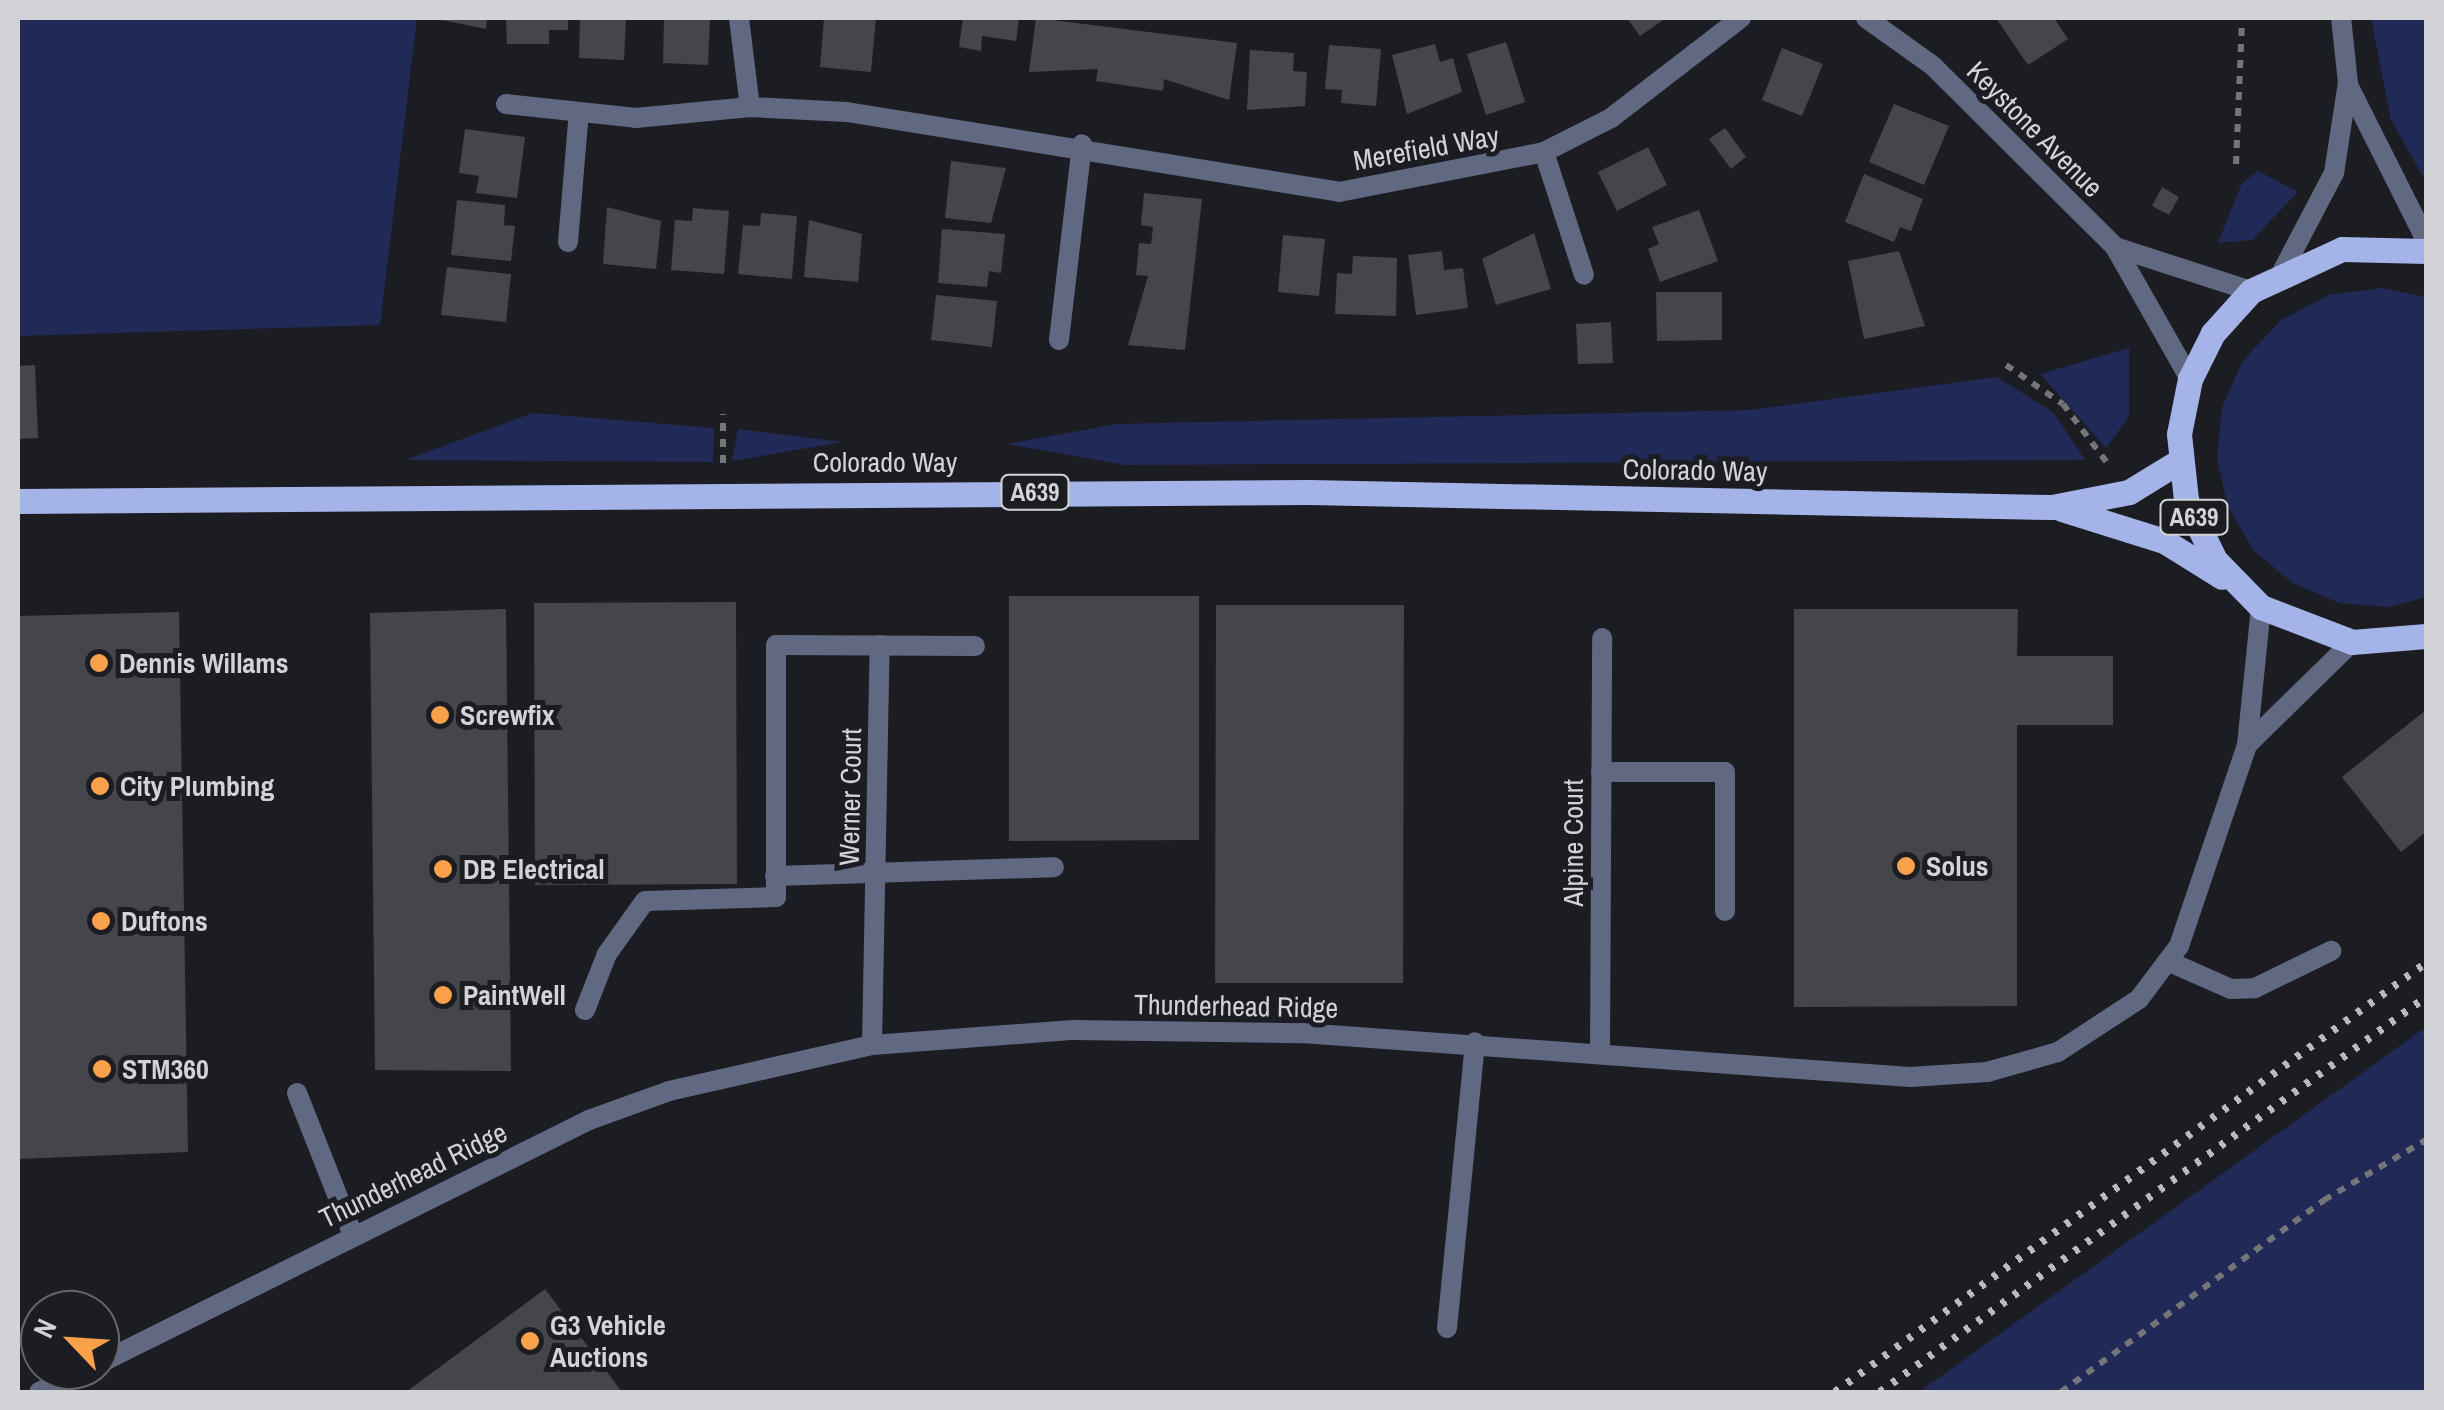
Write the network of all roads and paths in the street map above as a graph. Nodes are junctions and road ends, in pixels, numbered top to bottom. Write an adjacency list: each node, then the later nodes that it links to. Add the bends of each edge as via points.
1 (739, 18): 8 (street)
2 (1740, 18): 11 (street, Merefield Way, via 1611,118)
3 (1866, 18): 15 (street, Keystone Avenue, via 1942,74)
4 (2242, 18): 12 (path)
5 (2341, 18): 6 (street)
6 (2348, 83): 13 (street); 17 (street, via 2334,173)
7 (506, 104): 9 (street, Merefield Way)
8 (750, 108): 9 (street, Merefield Way); 10 (street, Merefield Way)
9 (579, 112): 14 (street)
10 (1082, 144): 11 (street, Merefield Way, via 1339,192); 20 (street)
11 (1544, 152): 18 (street)
12 (2236, 164)
13 (2426, 240)
14 (568, 242)
15 (2115, 247): 19 (street, Keystone Avenue); 22 (street, Keystone Avenue)
16 (2426, 251): 17 (main road, A639, via 2342,249)
17 (2283, 270): 19 (main road, A639)
18 (1584, 274)
19 (2251, 291): 22 (main road, A639, via 2212,333)
20 (1058, 340)
21 (2006, 365): 26 (path, via 2064,404)
22 (2190, 379): 24 (main road, A639)
23 (724, 414): 25 (path)
24 (2182, 460): 26 (main road, Colorado Way / A639); 29 (main road, A639, via 2186,500)
25 (722, 492): 27 (main road, Colorado Way / A639); 28 (main road, Colorado Way / A639)
26 (2129, 492): 28 (main road, Colorado Way / A639)
27 (18, 500)
28 (2052, 506): 29 (main road, Colorado Way / A639, via 2164,541)
29 (2236, 585): 30 (main road, A639)
30 (2261, 607): 33 (main road, A639); 36 (street, Thunderhead Ridge)
31 (2426, 636): 33 (main road, A639)
32 (1602, 638): 37 (street, Alpine Court)
33 (2352, 642): 36 (street, Thunderhead Ridge)
34 (880, 645): 35 (street); 39 (street, Werner Court); 40 (street, via 776,645)
35 (975, 646)
36 (2246, 745): 43 (street, Thunderhead Ridge, via 2204,890)
37 (1601, 772): 41 (street, via 1726,772); 47 (street, Alpine Court)
38 (1054, 867): 39 (street)
39 (877, 873): 40 (street); 46 (street, Werner Court)
40 (775, 876): 44 (street, via 776,897 646,901 607,954)
41 (1725, 911)
42 (2331, 951): 43 (street, via 2255,988 2231,989)
43 (2172, 962): 47 (street, Thunderhead Ridge, via 2117,1018 2058,1052 1988,1072 1910,1077)
44 (585, 1010)
45 (1476, 1042): 46 (street, Thunderhead Ridge, via 1073,1030); 47 (street, Thunderhead Ridge); 51 (street)
46 (872, 1044): 50 (street, Thunderhead Ridge, via 668,1091 589,1120)
47 (1600, 1049)
48 (297, 1093): 50 (street)
49 (2426, 1140): 53 (path, via 2324,1200)
50 (353, 1235): 52 (street, Thunderhead Ridge)
51 (1448, 1328)
52 (120, 1352)
53 (2061, 1392)

